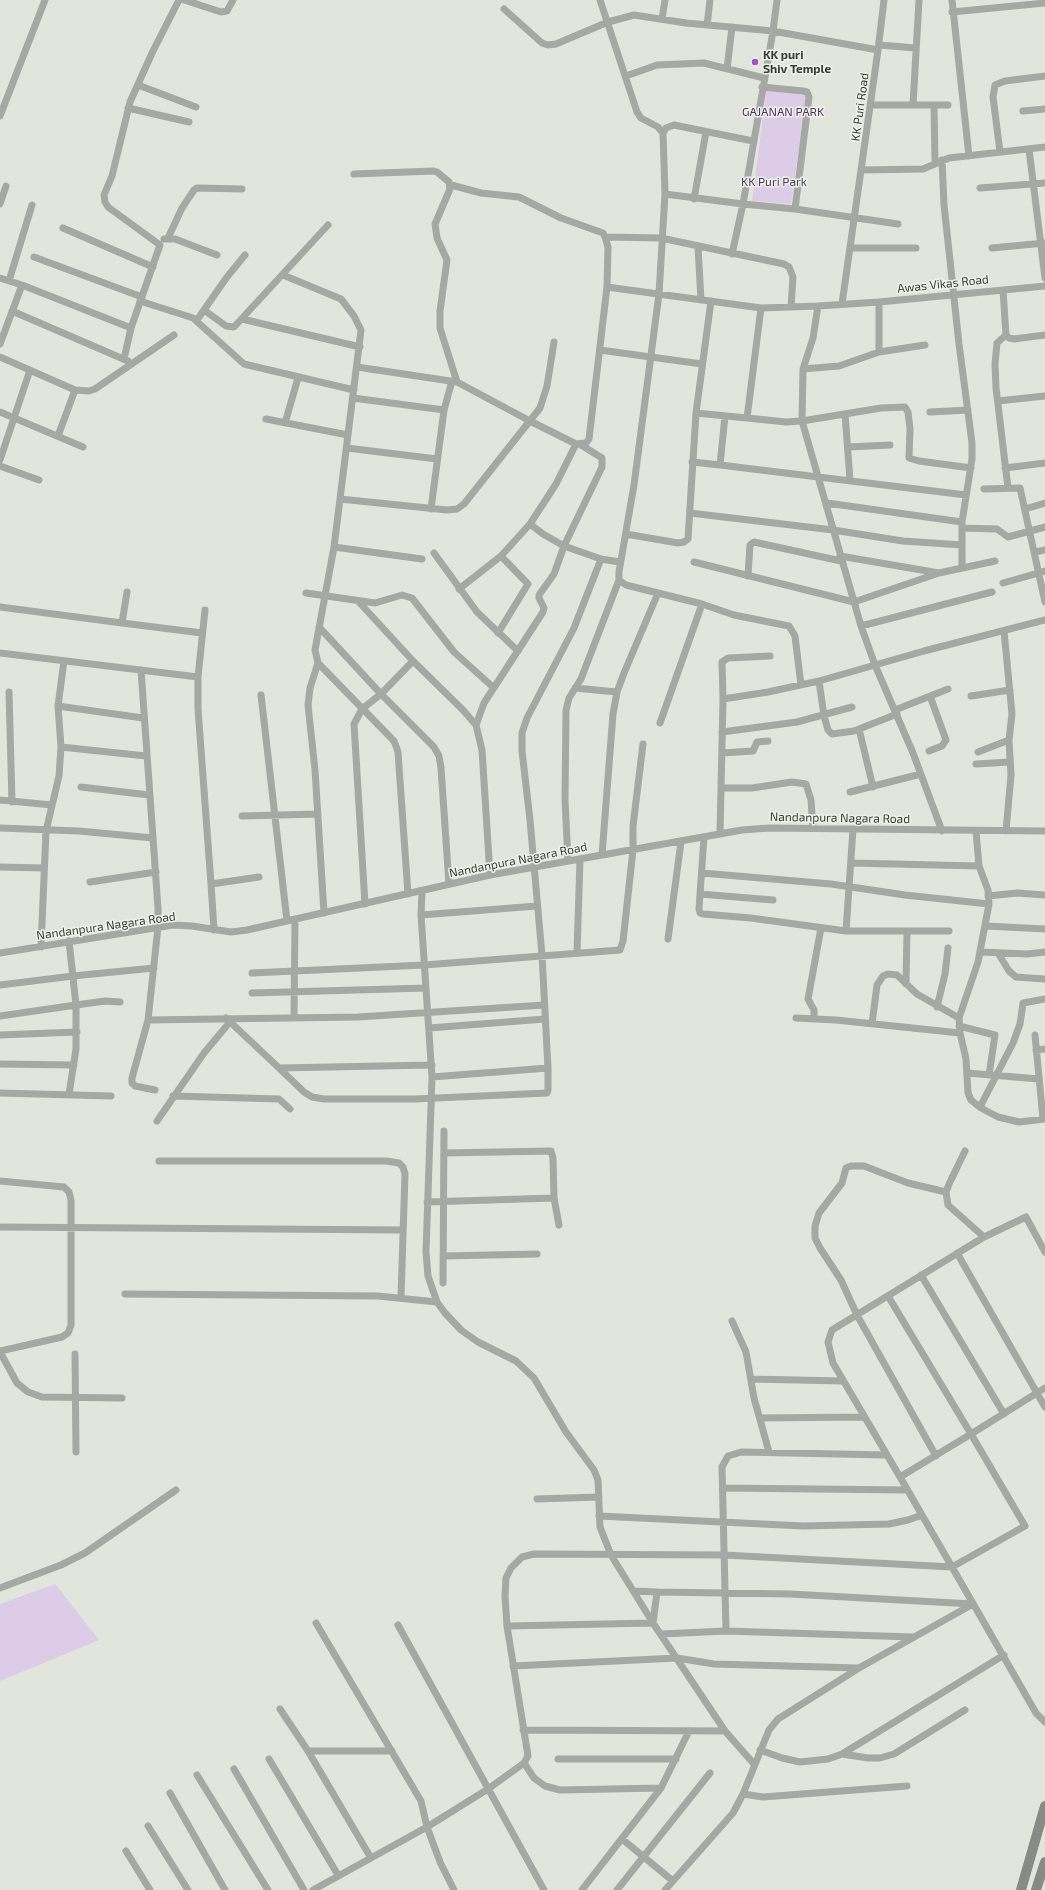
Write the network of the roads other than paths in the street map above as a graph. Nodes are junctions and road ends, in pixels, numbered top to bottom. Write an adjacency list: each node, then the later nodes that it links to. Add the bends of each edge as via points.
1 (45, 0): 36 (street)
2 (178, 0): 26 (street)
3 (184, 0): 4 (street, via 221,12 227,11)
4 (233, 0)
5 (600, 0): 16 (street)
6 (665, 0): 15 (street)
7 (710, 0): 17 (street)
8 (777, 0): 19 (street)
9 (884, 0): 20 (street, KK Puri Road)
10 (919, 0): 21 (street)
11 (952, 0): 14 (street)
12 (1045, 3): 14 (street)
13 (504, 9): 16 (street, via 542,43 548,45)
14 (952, 12): 44 (street)
15 (662, 19): 16 (street, via 634,15); 17 (street)
16 (608, 22): 23 (street)
17 (707, 25): 18 (street)
18 (732, 27): 19 (street); 22 (street)
19 (773, 31): 20 (street); 25 (street)
20 (879, 48): 21 (street); 28 (street, KK Puri Road)
21 (916, 48): 30 (street)
22 (727, 68): 23 (street, via 704,64 666,64 649,67); 25 (street)
23 (626, 76): 39 (street, via 641,118 658,127)
24 (1045, 76): 43 (street, via 1005,81 995,85 993,97)
25 (764, 78): 27 (street)
26 (138, 85): 32 (street); 33 (street)
27 (762, 87): 40 (street); 59 (street, via 804,91 809,97)
28 (871, 105): 30 (street); 46 (street, KK Puri Road)
29 (934, 105): 30 (street); 31 (street); 45 (street)
30 (914, 106)
31 (948, 106)
32 (128, 108): 37 (street); 67 (street, via 104,199 108,207)
33 (196, 108)
34 (1045, 109): 35 (street)
35 (1023, 111)
36 (0, 116)
37 (189, 122)
38 (706, 132): 39 (street, via 674,125 666,128); 40 (street); 55 (street)
39 (663, 133): 54 (street)
40 (753, 141): 57 (street)
41 (1045, 147): 42 (street)
42 (1029, 149): 43 (street); 49 (street)
43 (1000, 152): 44 (street)
44 (969, 156): 45 (street)
45 (938, 161): 46 (street, via 923,169); 87 (street)
46 (862, 170): 60 (street, KK Puri Road)
47 (354, 174): 50 (street, via 434,171)
48 (1045, 183): 49 (street)
49 (1033, 184): 52 (street); 68 (street)
50 (451, 185): 64 (street, via 481,193 519,197 561,218 603,233); 120 (street, via 436,224 437,238 447,260 440,328)
51 (6, 186): 56 (street)
52 (980, 188)
53 (242, 189): 65 (street, via 197,188 182,208)
54 (665, 194): 55 (street); 66 (street)
55 (694, 199): 57 (street)
56 (0, 204)
57 (743, 204): 59 (street); 74 (street)
58 (32, 205): 81 (street)
59 (795, 210): 60 (street)
60 (855, 218): 61 (street); 70 (street, KK Puri Road)
61 (898, 224)
62 (328, 225): 78 (street)
63 (63, 228): 77 (street)
64 (605, 237): 66 (street); 84 (street, via 608,248)
65 (168, 238): 67 (street); 75 (street)
66 (661, 238): 69 (street); 86 (street)
67 (159, 242): 77 (street, via 160,250)
68 (1043, 243): 72 (street); 80 (street)
69 (698, 247): 74 (street); 89 (street)
70 (850, 248): 71 (street); 92 (street, KK Puri Road)
71 (916, 248)
72 (992, 248)
73 (245, 254): 96 (street)
74 (732, 254): 94 (street, via 789,267 793,277)
75 (217, 255)
76 (34, 258): 88 (street)
77 (153, 267): 88 (street)
78 (283, 275): 98 (street); 108 (street, via 340,300 358,323)
79 (0, 278): 81 (street)
80 (1045, 278)
81 (9, 281): 82 (street)
82 (22, 285): 97 (street); 101 (street)
83 (1045, 286): 85 (street, Awas Vikas Road)
84 (607, 287): 86 (street, Awas Vikas Road); 109 (street)
85 (1003, 290): 87 (street, Awas Vikas Road); 103 (street)
86 (658, 294): 89 (street, Awas Vikas Road); 111 (street)
87 (954, 294): 91 (street, Awas Vikas Road); 127 (street)
88 (141, 299): 99 (street); 101 (street)
89 (701, 300): 90 (street, Awas Vikas Road)
90 (711, 301): 95 (street, Awas Vikas Road); 115 (street)
91 (879, 302): 92 (street, Awas Vikas Road); 110 (street)
92 (842, 304): 93 (street, Awas Vikas Road)
93 (818, 306): 94 (street, Awas Vikas Road); 117 (street, via 813,338)
94 (791, 307): 95 (street, Awas Vikas Road)
95 (761, 308): 134 (street)
96 (204, 310): 98 (street, via 231,328); 99 (street)
97 (12, 311): 100 (street); 113 (street)
98 (242, 319): 108 (street)
99 (197, 320): 119 (street, via 244,364)
100 (3, 326): 106 (street)
101 (131, 328): 113 (street)
102 (174, 335): 114 (street)
103 (1006, 335): 104 (street, via 1014,339); 125 (street, via 997,343 996,348)
104 (1045, 335)
105 (554, 342): 136 (street, via 544,397 540,408)
106 (0, 344)
107 (925, 345): 110 (street)
108 (360, 347): 116 (street)
109 (600, 350): 111 (street); 141 (street, via 589,438 586,443)
110 (879, 352): 117 (street, via 831,368)
111 (650, 356): 115 (street); 171 (street, via 642,432)
112 (0, 357): 118 (street)
113 (124, 359): 114 (street)
114 (132, 363): 121 (street, via 95,389)
115 (702, 364): 130 (street)
116 (357, 367): 120 (street); 122 (street)
117 (803, 369): 137 (street)
118 (30, 370): 121 (street); 133 (street)
119 (298, 378): 122 (street); 138 (street)
120 (455, 382): 126 (street); 136 (street)
121 (75, 390): 140 (street)
122 (354, 390): 124 (street)
123 (1045, 396): 125 (street)
124 (353, 398): 126 (street); 139 (street)
125 (998, 401): 153 (street)
126 (444, 410): 146 (street)
127 (968, 410): 129 (street); 152 (street, via 972,443)
128 (0, 412): 133 (street)
129 (930, 412)
130 (696, 413): 132 (street); 148 (street)
131 (845, 414): 137 (street); 144 (street); 152 (street, via 905,407 910,429 909,458)
132 (724, 416): 134 (street); 150 (street)
133 (13, 418): 140 (street); 147 (street)
134 (747, 418): 137 (street)
135 (266, 419): 138 (street)
136 (530, 421): 141 (street); 163 (street, via 464,504 457,509)
137 (802, 421): 154 (street)
138 (285, 423): 139 (street)
139 (348, 435): 145 (street)
140 (58, 436): 143 (street)
141 (579, 444): 166 (street); 173 (street, via 602,458 602,467)
142 (890, 444): 144 (street)
143 (83, 447)
144 (848, 447): 156 (street)
145 (347, 448): 146 (street); 160 (street)
146 (437, 459): 163 (street)
147 (0, 460)
148 (692, 462): 150 (street); 165 (street)
149 (1045, 463): 153 (street)
150 (720, 465): 154 (street)
151 (0, 466): 155 (street)
152 (971, 468): 159 (street)
153 (1006, 468): 157 (street)
154 (817, 475): 156 (street); 161 (street)
155 (39, 480)
156 (850, 480): 159 (street)
157 (1008, 488): 158 (street); 164 (street, via 1020,488)
158 (984, 489)
159 (966, 494): 167 (street)
160 (340, 499): 163 (street); 174 (street)
161 (827, 503): 167 (street); 169 (street)
162 (1045, 503): 164 (street)
163 (431, 509)
164 (1025, 509): 170 (street)
165 (690, 513): 169 (street); 171 (street, via 688,539 684,542)
166 (530, 524): 173 (street); 178 (street)
167 (962, 525): 170 (street, via 997,529 1006,537); 172 (street)
168 (1045, 527): 170 (street)
169 (834, 530): 172 (street, via 911,542); 179 (street)
170 (1030, 531): 176 (street)
171 (626, 534): 183 (street)
172 (962, 544): 185 (street)
173 (564, 546): 181 (street); 210 (street, via 554,574 539,595 543,612)
174 (334, 547): 180 (street); 196 (street)
175 (1045, 550): 176 (street)
176 (1035, 552): 186 (street)
177 (434, 553): 191 (street)
178 (501, 556): 191 (street); 209 (street, via 528,584)
179 (841, 558): 187 (street); 188 (street, via 754,542 750,546); 198 (street)
180 (422, 559)
181 (601, 559): 183 (street); 283 (street, via 574,628 527,718 522,733)
182 (995, 561): 185 (street)
183 (620, 562): 189 (street)
184 (694, 562): 188 (street)
185 (962, 568): 187 (street)
186 (1041, 572): 190 (street); 199 (street)
187 (939, 573): 198 (street)
188 (748, 576): 198 (street)
189 (619, 580): 193 (street, via 626,585); 222 (street)
190 (1003, 583)
191 (459, 589): 209 (street)
192 (127, 592): 204 (street)
193 (658, 592): 200 (street); 226 (street)
194 (992, 592): 205 (street)
195 (306, 593): 196 (street)
196 (325, 595): 197 (street); 206 (street)
197 (358, 601): 214 (street); 221 (street, via 375,603 402,596 412,598 454,652)
198 (854, 602): 205 (street)
199 (1045, 602)
200 (702, 604): 220 (street, via 734,615 789,626 795,636); 238 (street)
201 (0, 607): 204 (street)
202 (205, 610): 208 (street)
203 (1045, 620): 207 (street)
204 (122, 623): 208 (street)
205 (861, 626): 216 (street)
206 (319, 627): 215 (street, via 315,650); 227 (street)
207 (1004, 631): 216 (street); 224 (street)
208 (202, 633): 218 (street)
209 (498, 633): 210 (street)
210 (518, 650): 221 (street)
211 (0, 653): 213 (street)
212 (770, 656): 231 (street, via 724,660 721,667)
213 (64, 661): 217 (street); 232 (street)
214 (412, 661): 227 (street); 239 (street)
215 (318, 663): 234 (street); 261 (street, via 308,705)
216 (874, 665): 219 (street); 235 (street)
217 (140, 670): 218 (street); 237 (street)
218 (198, 677): 290 (street, via 198,709)
219 (819, 681): 220 (street); 236 (street)
220 (801, 685): 231 (street)
221 (494, 688): 239 (street, via 479,714)
222 (575, 688): 226 (street); 279 (street, via 566,710 565,800)
223 (948, 689): 229 (street)
224 (1010, 690): 230 (street); 242 (street, via 1012,714)
225 (9, 692): 259 (street)
226 (617, 692): 277 (street, via 612,721)
227 (381, 694): 234 (street); 291 (street, via 434,747 439,756)
228 (261, 695): 263 (street)
229 (930, 696): 235 (street); 246 (street, via 946,740 942,746)
230 (971, 696)
231 (723, 699): 241 (street)
232 (58, 706): 237 (street); 245 (street)
233 (852, 707): 236 (street)
234 (362, 709): 294 (street, via 394,741 398,752); 299 (street, via 356,718 354,730)
235 (896, 712): 240 (street); 252 (street)
236 (824, 716): 240 (street, via 828,730 833,735); 241 (street)
237 (143, 718): 249 (street)
238 (660, 723)
239 (476, 725): 287 (street, via 482,750)
240 (859, 729): 253 (street)
241 (722, 732): 248 (street)
242 (1009, 740): 247 (street); 250 (street)
243 (768, 741): 248 (street, via 758,742 753,751)
244 (643, 744): 276 (street, via 633,826)
245 (61, 748): 249 (street); 260 (street, via 59,776)
246 (929, 751)
247 (978, 752)
248 (722, 753): 255 (street)
249 (146, 756): 257 (street)
250 (1010, 762): 251 (street); 270 (street)
251 (976, 764)
252 (921, 774): 253 (street); 268 (street)
253 (873, 786): 256 (street)
254 (81, 787): 257 (street)
255 (722, 788): 265 (street, via 752,788 792,782 806,784 811,800); 272 (street)
256 (850, 792)
257 (149, 794): 274 (street)
258 (0, 800): 259 (street)
259 (12, 802): 260 (street)
260 (52, 805): 267 (street)
261 (318, 814): 263 (street); 302 (street)
262 (242, 816): 263 (street)
263 (275, 816): 304 (street)
264 (0, 828): 267 (street)
265 (814, 828): 266 (street, Nandanpura Nagara Road); 272 (street, Nandanpura Nagara Road, via 769,828)
266 (853, 829): 268 (street, Nandanpura Nagara Road); 280 (street)
267 (46, 831): 274 (street, via 79,831); 284 (street)
268 (942, 831): 269 (street, Nandanpura Nagara Road)
269 (976, 831): 270 (street, Nandanpura Nagara Road); 281 (street)
270 (1006, 831): 271 (street, Nandanpura Nagara Road)
271 (1045, 831)
272 (720, 834): 273 (street, Nandanpura Nagara Road)
273 (704, 837): 275 (street, Nandanpura Nagara Road); 286 (street)
274 (153, 838): 285 (street)
275 (681, 842): 276 (street, Nandanpura Nagara Road); 313 (street)
276 (633, 850): 277 (street, Nandanpura Nagara Road); 320 (street, via 622,947 616,952)
277 (602, 855): 278 (street, Nandanpura Nagara Road)
278 (580, 859): 279 (street, Nandanpura Nagara Road); 320 (street)
279 (568, 861): 283 (street, Nandanpura Nagara Road)
280 (851, 863): 281 (street); 292 (street)
281 (979, 866): 296 (street, via 985,879)
282 (0, 867): 284 (street)
283 (534, 867): 287 (street, Nandanpura Nagara Road); 301 (street)
284 (44, 868): 315 (street)
285 (156, 872): 289 (street); 306 (street)
286 (702, 873): 292 (street); 295 (street)
287 (490, 875): 291 (street, Nandanpura Nagara Road)
288 (259, 877): 290 (street)
289 (90, 882)
290 (211, 884): 309 (street)
291 (449, 884): 293 (street, Nandanpura Nagara Road)
292 (849, 886): 300 (street); 310 (street)
293 (422, 891): 294 (street, Nandanpura Nagara Road); 303 (street)
294 (408, 894): 299 (street, Nandanpura Nagara Road)
295 (700, 894): 298 (street); 307 (street, via 700,913)
296 (988, 896): 297 (street, via 1017,893); 300 (street)
297 (1045, 896)
298 (773, 900)
299 (365, 904): 302 (street, Nandanpura Nagara Road)
300 (989, 904): 305 (street)
301 (537, 906): 303 (street); 322 (street)
302 (324, 913): 304 (street, Nandanpura Nagara Road)
303 (421, 915): 323 (street)
304 (291, 920): 309 (street, Nandanpura Nagara Road, via 247,930); 325 (street)
305 (986, 926): 308 (street); 317 (street)
306 (158, 927): 309 (street, Nandanpura Nagara Road, via 192,926); 314 (street, Nandanpura Nagara Road); 324 (street)
307 (821, 928): 310 (street); 344 (street, via 808,999 814,1010)
308 (1045, 929)
309 (214, 930)
310 (846, 931): 311 (street)
311 (907, 931): 312 (street); 329 (street)
312 (949, 931)
313 (668, 940)
314 (69, 941): 315 (street, Nandanpura Nagara Road); 327 (street)
315 (41, 947): 319 (street, Nandanpura Nagara Road)
316 (948, 948): 338 (street)
317 (981, 952): 321 (street); 348 (street)
318 (1045, 952): 321 (street)
319 (0, 953)
320 (577, 953): 322 (street)
321 (998, 953): 328 (street, via 1016,977)
322 (542, 955): 323 (street); 337 (street)
323 (424, 965): 325 (street); 331 (street)
324 (154, 968): 327 (street); 345 (street)
325 (296, 972): 326 (street); 332 (street)
326 (252, 973)
327 (73, 976): 330 (street); 336 (street)
328 (1045, 979)
329 (906, 984): 338 (street); 347 (street, via 897,975 883,976 877,985)
330 (0, 985)
331 (426, 988): 332 (street); 339 (street)
332 (295, 993): 333 (street); 341 (street)
333 (252, 994)
334 (1045, 1000): 361 (street, via 1023,1003 1018,1032)
335 (120, 1002): 336 (street, via 105,1001)
336 (76, 1005): 340 (street); 350 (street)
337 (544, 1005): 339 (street); 343 (street)
338 (937, 1007): 348 (street)
339 (428, 1013): 341 (street); 349 (street)
340 (0, 1016)
341 (294, 1018): 346 (street)
342 (796, 1018): 344 (street)
343 (545, 1019): 349 (street); 359 (street)
344 (814, 1019): 347 (street)
345 (148, 1020): 346 (street); 364 (street, via 132,1083)
346 (227, 1020): 358 (street); 368 (street)
347 (872, 1024): 348 (street)
348 (959, 1026): 360 (street); 361 (street, via 996,1035)
349 (429, 1028): 357 (street)
350 (77, 1032): 351 (street); 356 (street)
351 (0, 1035)
352 (1035, 1036): 354 (street)
353 (1045, 1049): 354 (street)
354 (1036, 1050): 363 (street)
355 (0, 1064): 356 (street)
356 (74, 1065): 366 (street)
357 (432, 1065): 358 (street); 362 (street)
358 (279, 1068): 369 (street, via 312,1097)
359 (548, 1068): 362 (street); 369 (street, via 548,1090 544,1094)
360 (967, 1073): 361 (street); 370 (street, via 968,1093 971,1100)
361 (993, 1076): 363 (street); 370 (street)
362 (432, 1077): 369 (street)
363 (1039, 1078): 372 (street)
364 (155, 1090)
365 (0, 1093): 366 (street)
366 (69, 1094): 367 (street)
367 (111, 1096)
368 (174, 1096): 371 (street, via 279,1099); 373 (street)
369 (432, 1098): 381 (street)
370 (980, 1107): 372 (street, via 998,1117 1019,1122)
371 (290, 1109)
372 (1044, 1119)
373 (157, 1121)
374 (444, 1131): 376 (street)
375 (965, 1151): 379 (street)
376 (444, 1153): 380 (street, via 551,1151); 382 (street)
377 (159, 1161): 386 (street, via 394,1161 403,1167 405,1174)
378 (0, 1181): 385 (street, via 64,1187 69,1192 71,1200)
379 (946, 1192): 387 (street, via 948,1205 952,1211); 398 (street, via 908,1183 864,1166 846,1168 837,1190 819,1213 815,1238 841,1280)
380 (554, 1198): 382 (street); 383 (street)
381 (427, 1202): 382 (street); 397 (street, via 428,1276)
382 (443, 1202): 391 (street)
383 (559, 1225)
384 (0, 1227): 385 (street)
385 (70, 1228): 386 (street); 400 (street, via 71,1325 68,1333 62,1337)
386 (403, 1230): 396 (street)
387 (984, 1237): 388 (street, via 1026,1217); 389 (street)
388 (1045, 1252)
389 (957, 1253): 392 (street); 405 (street)
390 (537, 1254): 391 (street)
391 (443, 1256): 393 (street)
392 (921, 1275): 395 (street); 409 (street)
393 (443, 1283)
394 (125, 1294): 396 (street)
395 (888, 1296): 398 (street); 412 (street)
396 (401, 1297): 397 (street)
397 (437, 1302): 421 (street, via 462,1330 478,1342 516,1361 534,1378 566,1432 594,1470 598,1480)
398 (857, 1315): 403 (street, via 832,1330 828,1342 833,1363); 416 (street)
399 (732, 1322): 402 (street, via 746,1352)
400 (0, 1351): 406 (street, via 17,1383 28,1392 42,1397)
401 (75, 1354): 406 (street)
402 (751, 1379): 403 (street); 411 (street)
403 (843, 1381): 410 (street)
404 (1045, 1388): 405 (street)
405 (1036, 1394): 408 (street); 409 (street)
406 (74, 1397): 407 (street); 413 (street)
407 (122, 1398)
408 (1045, 1407)
409 (1004, 1414): 412 (street)
410 (863, 1416): 411 (street); 415 (street)
411 (760, 1418): 414 (street)
412 (971, 1434): 416 (street); 428 (street, via 1025,1526)
413 (76, 1452)
414 (769, 1452): 415 (street); 418 (street, via 741,1452 728,1456 722,1467)
415 (887, 1455): 417 (street)
416 (936, 1456): 417 (street)
417 (900, 1478): 420 (street)
418 (723, 1488): 420 (street); 425 (street)
419 (176, 1490): 429 (street, via 84,1553 61,1565)
420 (907, 1490): 424 (street)
421 (599, 1497): 422 (street); 423 (street)
422 (537, 1499)
423 (599, 1516): 425 (street); 426 (street)
424 (922, 1516): 425 (street, via 889,1524 851,1526); 428 (street)
425 (724, 1522): 427 (street)
426 (612, 1555): 427 (street); 430 (street); 437 (street, via 534,1554 522,1557 511,1568 506,1578)
427 (724, 1555): 428 (street); 432 (street)
428 (952, 1567): 433 (street)
429 (0, 1588)
430 (634, 1591): 431 (street); 435 (street)
431 (657, 1592): 432 (street); 435 (street)
432 (725, 1592): 433 (street); 438 (street)
433 (973, 1604): 440 (street); 441 (street)
434 (316, 1623): 453 (street)
435 (653, 1623): 437 (street); 439 (street)
436 (398, 1625): 465 (street)
437 (507, 1626): 443 (street)
438 (726, 1631): 439 (street); 440 (street)
439 (661, 1634): 442 (street)
440 (914, 1637): 444 (street)
441 (1004, 1654): 447 (street, via 1036,1713); 454 (street)
442 (677, 1658): 443 (street); 444 (street, via 714,1664); 450 (street)
443 (513, 1666): 448 (street)
444 (859, 1668): 451 (street, via 778,1719 769,1730)
445 (280, 1709): 452 (street)
446 (965, 1710): 454 (street, via 894,1754 868,1758)
447 (1045, 1722)
448 (523, 1730): 449 (street); 458 (street, via 528,1756)
449 (689, 1731): 450 (street); 456 (street)
450 (724, 1731): 459 (street)
451 (760, 1750): 454 (street, via 800,1762 828,1759); 459 (street)
452 (308, 1751): 453 (street); 474 (street)
453 (392, 1751): 470 (street, via 421,1801)
454 (842, 1754)
455 (558, 1758): 456 (street)
456 (676, 1758): 464 (street)
457 (269, 1759): 476 (street)
458 (524, 1763): 464 (street, via 534,1778 545,1786 560,1790); 465 (street)
459 (754, 1764): 467 (street)
460 (234, 1769): 482 (street)
461 (710, 1773): 473 (street)
462 (197, 1775): 481 (street)
463 (907, 1786): 467 (street, via 764,1797)
464 (661, 1788): 471 (street)
465 (488, 1789): 470 (street); 485 (street)
466 (170, 1793): 480 (street)
467 (743, 1794): 477 (street, via 733,1813)
468 (1045, 1806): 489 (street)
469 (148, 1826): 479 (street)
470 (427, 1827): 474 (street); 484 (street)
471 (622, 1839): 473 (street); 486 (street)
472 (126, 1851): 478 (street)
473 (644, 1856): 477 (street); 487 (street)
474 (371, 1858): 476 (street)
475 (1045, 1862): 490 (street)
476 (338, 1875): 483 (street)
477 (674, 1881): 488 (street)
478 (150, 1890)
479 (188, 1890)
480 (225, 1890)
481 (268, 1890)
482 (304, 1890)
483 (313, 1890)
484 (454, 1890)
485 (544, 1890)
486 (582, 1890)
487 (617, 1890)
488 (665, 1890)
489 (1020, 1890)
490 (1036, 1890)

